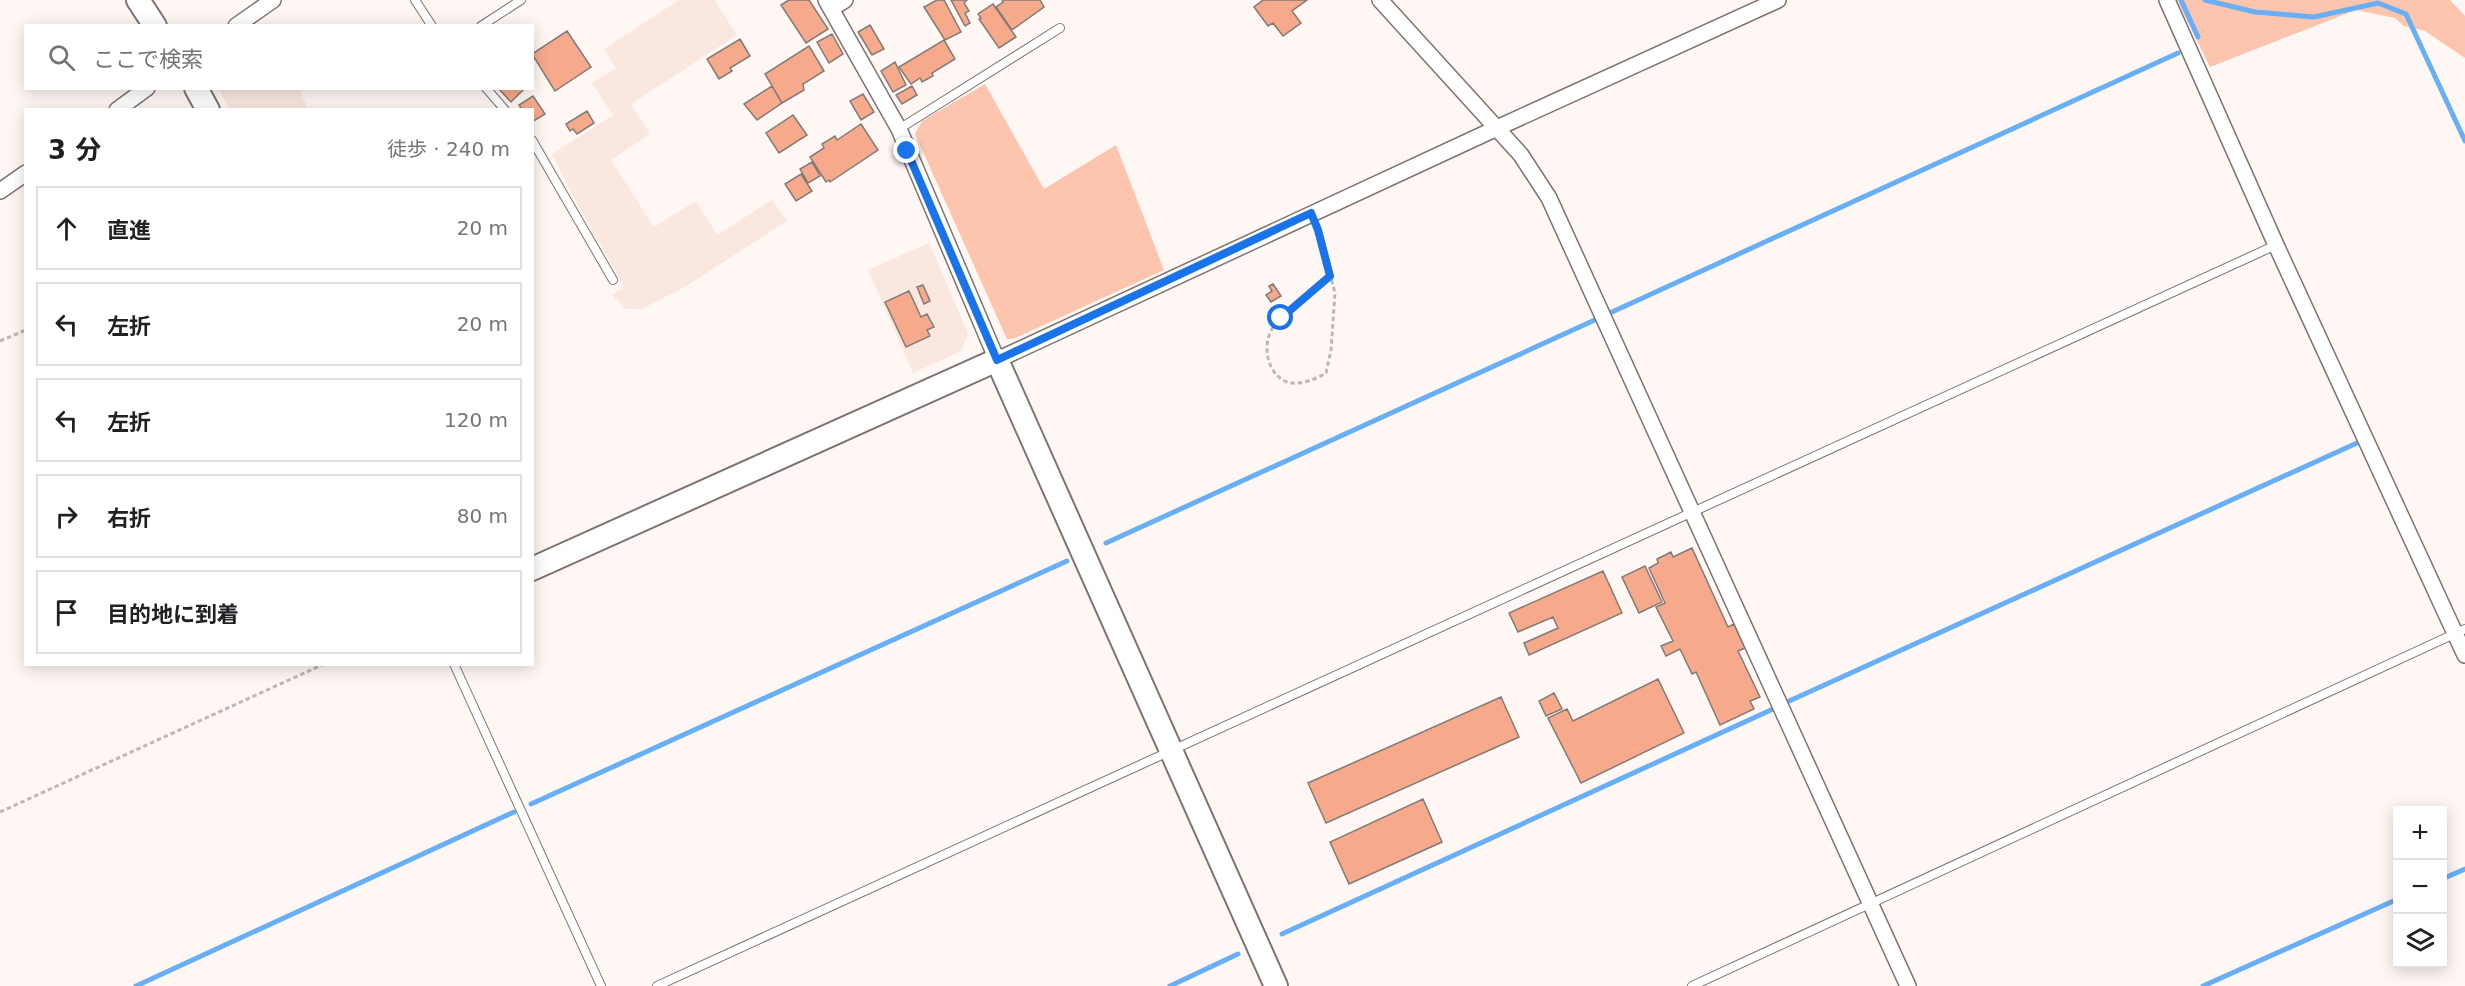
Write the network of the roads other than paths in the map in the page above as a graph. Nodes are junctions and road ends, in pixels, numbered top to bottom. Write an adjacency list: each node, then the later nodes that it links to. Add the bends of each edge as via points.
1 (138, 0): 9 (street)
2 (273, 0): 10 (street)
3 (415, 0): 11 (lane)
4 (521, 0): 12 (lane)
5 (1380, 0): 20 (street)
6 (1778, 0): 20 (street)
7 (2167, 0): 25 (street)
8 (834, 3): 21 (street)
9 (154, 24)
10 (239, 24)
11 (431, 24)
12 (484, 24)
13 (1060, 28): 21 (lane)
14 (144, 90): 17 (street)
15 (197, 90): 18 (street)
16 (488, 90): 19 (lane)
17 (120, 108)
18 (207, 108)
19 (503, 108)
20 (1497, 128): 27 (street); 28 (street, via 1521,155 1549,198)
21 (899, 129): 27 (street)
22 (534, 143): 26 (lane)
23 (24, 174): 24 (street)
24 (0, 191)
25 (2276, 245): 28 (lane); 30 (street)
26 (613, 280)
27 (997, 360): 29 (street); 33 (street)
28 (1692, 511): 33 (lane); 34 (street)
29 (534, 568)
30 (2460, 632): 31 (street); 34 (lane)
31 (2465, 656)
32 (455, 666): 35 (lane)
33 (1172, 751): 36 (lane); 37 (street)
34 (1871, 903): 38 (lane); 39 (street)
35 (601, 986)
36 (657, 986)
37 (1276, 986)
38 (1692, 986)
39 (1908, 986)

